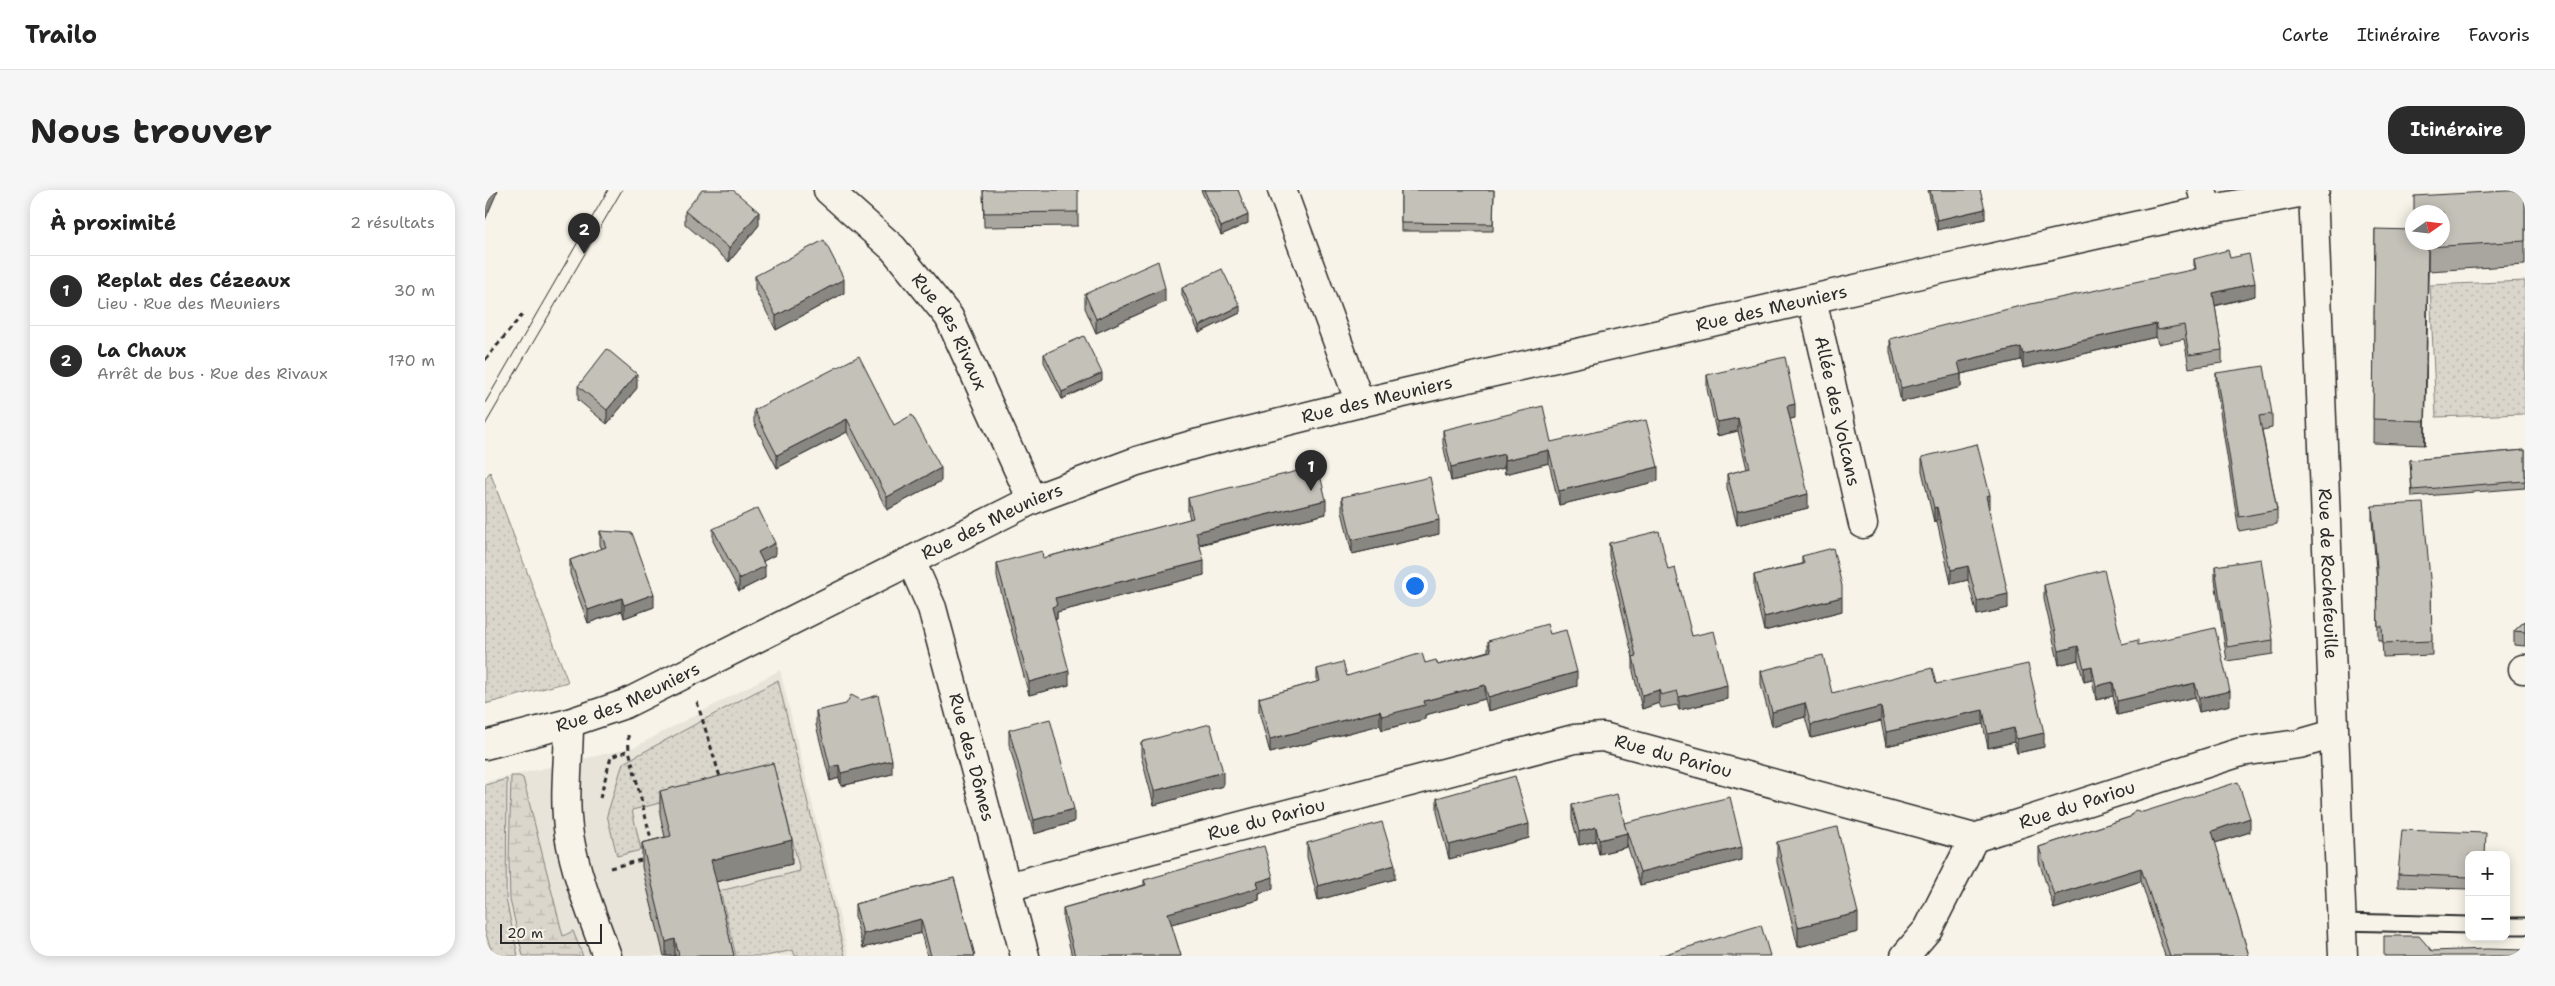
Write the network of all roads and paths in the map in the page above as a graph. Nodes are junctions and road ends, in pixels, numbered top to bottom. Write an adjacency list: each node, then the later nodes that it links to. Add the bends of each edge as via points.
1 (828, 190): 9 (street, Rue des Rivaux, via 893,248 949,317)
2 (1282, 190): 8 (street)
3 (2314, 190): 4 (street, Rue des Meuniers); 15 (street, Rue de Rochefeuille)
4 (2204, 200): 5 (street, Rue des Meuniers)
5 (1812, 299): 8 (street, Rue des Meuniers); 10 (street, Allée des Volcans)
6 (522, 315): 7 (path)
7 (485, 360)
8 (1359, 403): 9 (street, Rue des Meuniers, via 1137,461)
9 (1032, 500): 11 (street, Rue des Meuniers)
10 (1863, 524)
11 (911, 561): 12 (street, Rue des Meuniers); 24 (street, Rue des Dômes, via 932,608)
12 (683, 675): 13 (street, Rue des Meuniers); 18 (path, via 702,711)
13 (625, 704): 14 (street, Rue des Meuniers); 17 (path)
14 (569, 723): 16 (street, Rue des Meuniers); 23 (street, via 569,834)
15 (2334, 734): 20 (street, Rue du Pariou, via 2299,744 2241,752); 25 (street, Rue de Rochefeuille)
16 (496, 742)
17 (629, 750): 19 (path, via 611,757); 21 (path)
18 (722, 782)
19 (598, 805)
20 (1974, 838): 24 (street, Rue du Pariou, via 1603,737 1574,740); 31 (street, via 1928,929)
21 (653, 847)
22 (647, 859): 23 (path)
23 (580, 876): 29 (street)
24 (1007, 887): 30 (street, Rue des Dômes)
25 (2341, 922): 26 (lane); 32 (street, Rue de Rochefeuille)
26 (2465, 925)
27 (2510, 926): 28 (lane)
28 (2525, 926)
29 (607, 956)
30 (1025, 956)
31 (1905, 956)
32 (2343, 956)

